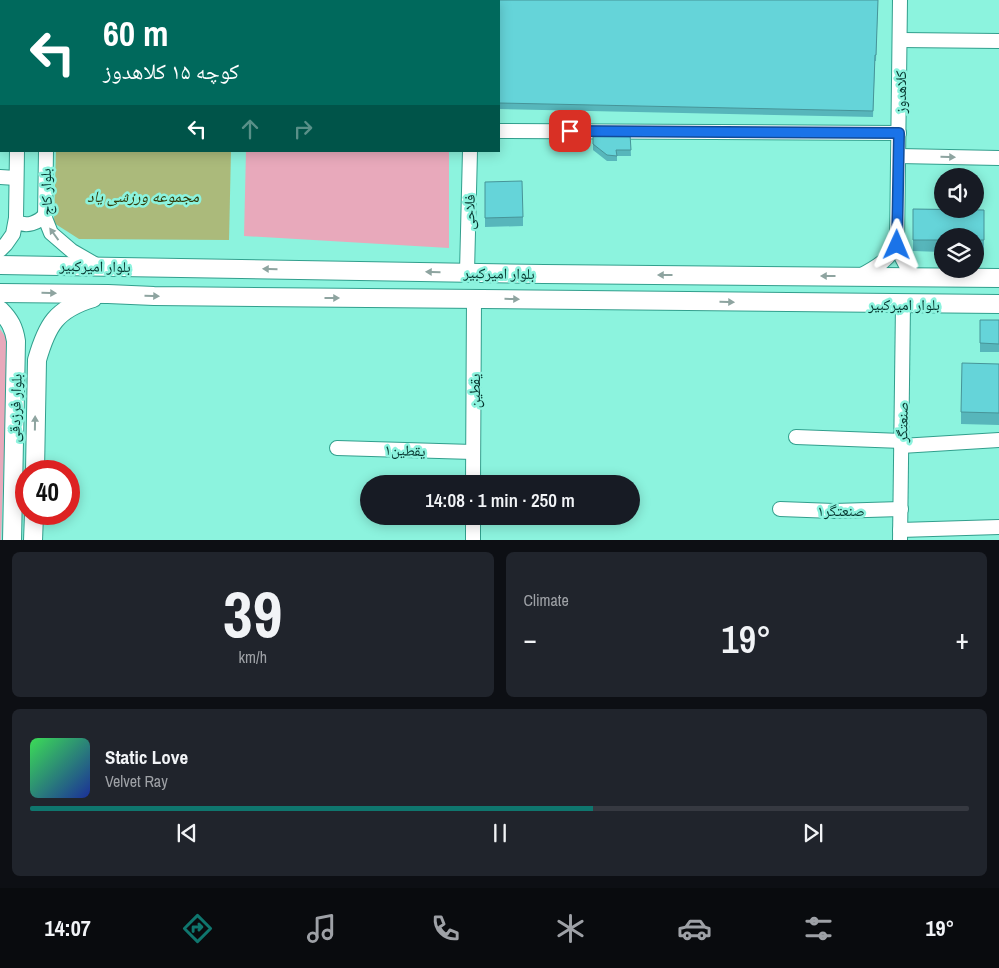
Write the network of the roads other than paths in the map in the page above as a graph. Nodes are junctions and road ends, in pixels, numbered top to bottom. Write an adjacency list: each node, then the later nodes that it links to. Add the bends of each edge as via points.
1 (900, 0): 2 (street, کلاهدوز)
2 (900, 40): 3 (street); 5 (street, کلاهدوز)
3 (999, 41)
4 (500, 131): 5 (street)
5 (899, 133): 9 (street, کلاهدوز)
6 (17, 152): 12 (street, بلوار کاج)
7 (46, 152): 13 (street, بلوار کاج)
8 (470, 152): 19 (street, فلاحی)
9 (899, 156): 10 (street, one-way to 10); 15 (street, کلاهدوز)
10 (999, 158)
11 (0, 177): 12 (street)
12 (16, 178): 14 (street, بلوار کاج)
13 (46, 215): 14 (street, via 29,225 17,222); 18 (street, بلوار کاج, one-way to 13, via 58,240 51,233)
14 (16, 218): 16 (street, بلوار کاج, via 13,234)
15 (897, 245): 20 (street, via 886,261); 21 (street, کلاهدوز, via 901,258)
16 (0, 250)
17 (0, 265): 18 (main road, بلوار امیرکبیر)
18 (99, 266): 19 (main road, بلوار امیرکبیر, one-way to 18)
19 (467, 272): 20 (main road, بلوار امیرکبیر, one-way to 19)
20 (860, 276): 21 (main road, بلوار امیرکبیر)
21 (914, 277): 22 (main road, بلوار امیرکبیر)
22 (999, 278)
23 (0, 293): 24 (main road, بلوار امیرکبیر, one-way to 24)
24 (103, 294): 25 (main road, بلوار امیرکبیر, one-way to 25); 29 (main road, بلوار فرزدقی, via 74,305 56,318 45,335)
25 (474, 299): 26 (main road, بلوار امیرکبیر, one-way to 26); 35 (street, یقطین)
26 (903, 304): 27 (main road, بلوار امیرکبیر); 33 (street, صنعتگر)
27 (999, 304)
28 (0, 310): 30 (main road, بلوار فرزدقی, via 14,329)
29 (37, 360): 30 (main road, via 33,351 25,347 19,351); 36 (main road, بلوار فرزدقی, one-way to 29)
30 (17, 361): 44 (main road, بلوار فرزدقی)
31 (796, 437): 33 (street)
32 (999, 440): 33 (street)
33 (902, 443): 39 (street, صنعتگر)
34 (337, 448): 35 (street, یقطین۱)
35 (473, 452): 37 (street, یقطین)
36 (35, 460)
37 (473, 475)
38 (780, 509): 39 (street, صنعتگر۱)
39 (901, 509): 43 (street, صنعتگر)
40 (34, 525): 45 (main road)
41 (473, 525): 46 (street)
42 (999, 527): 43 (street)
43 (900, 535)
44 (12, 540)
45 (33, 540)
46 (473, 540)

